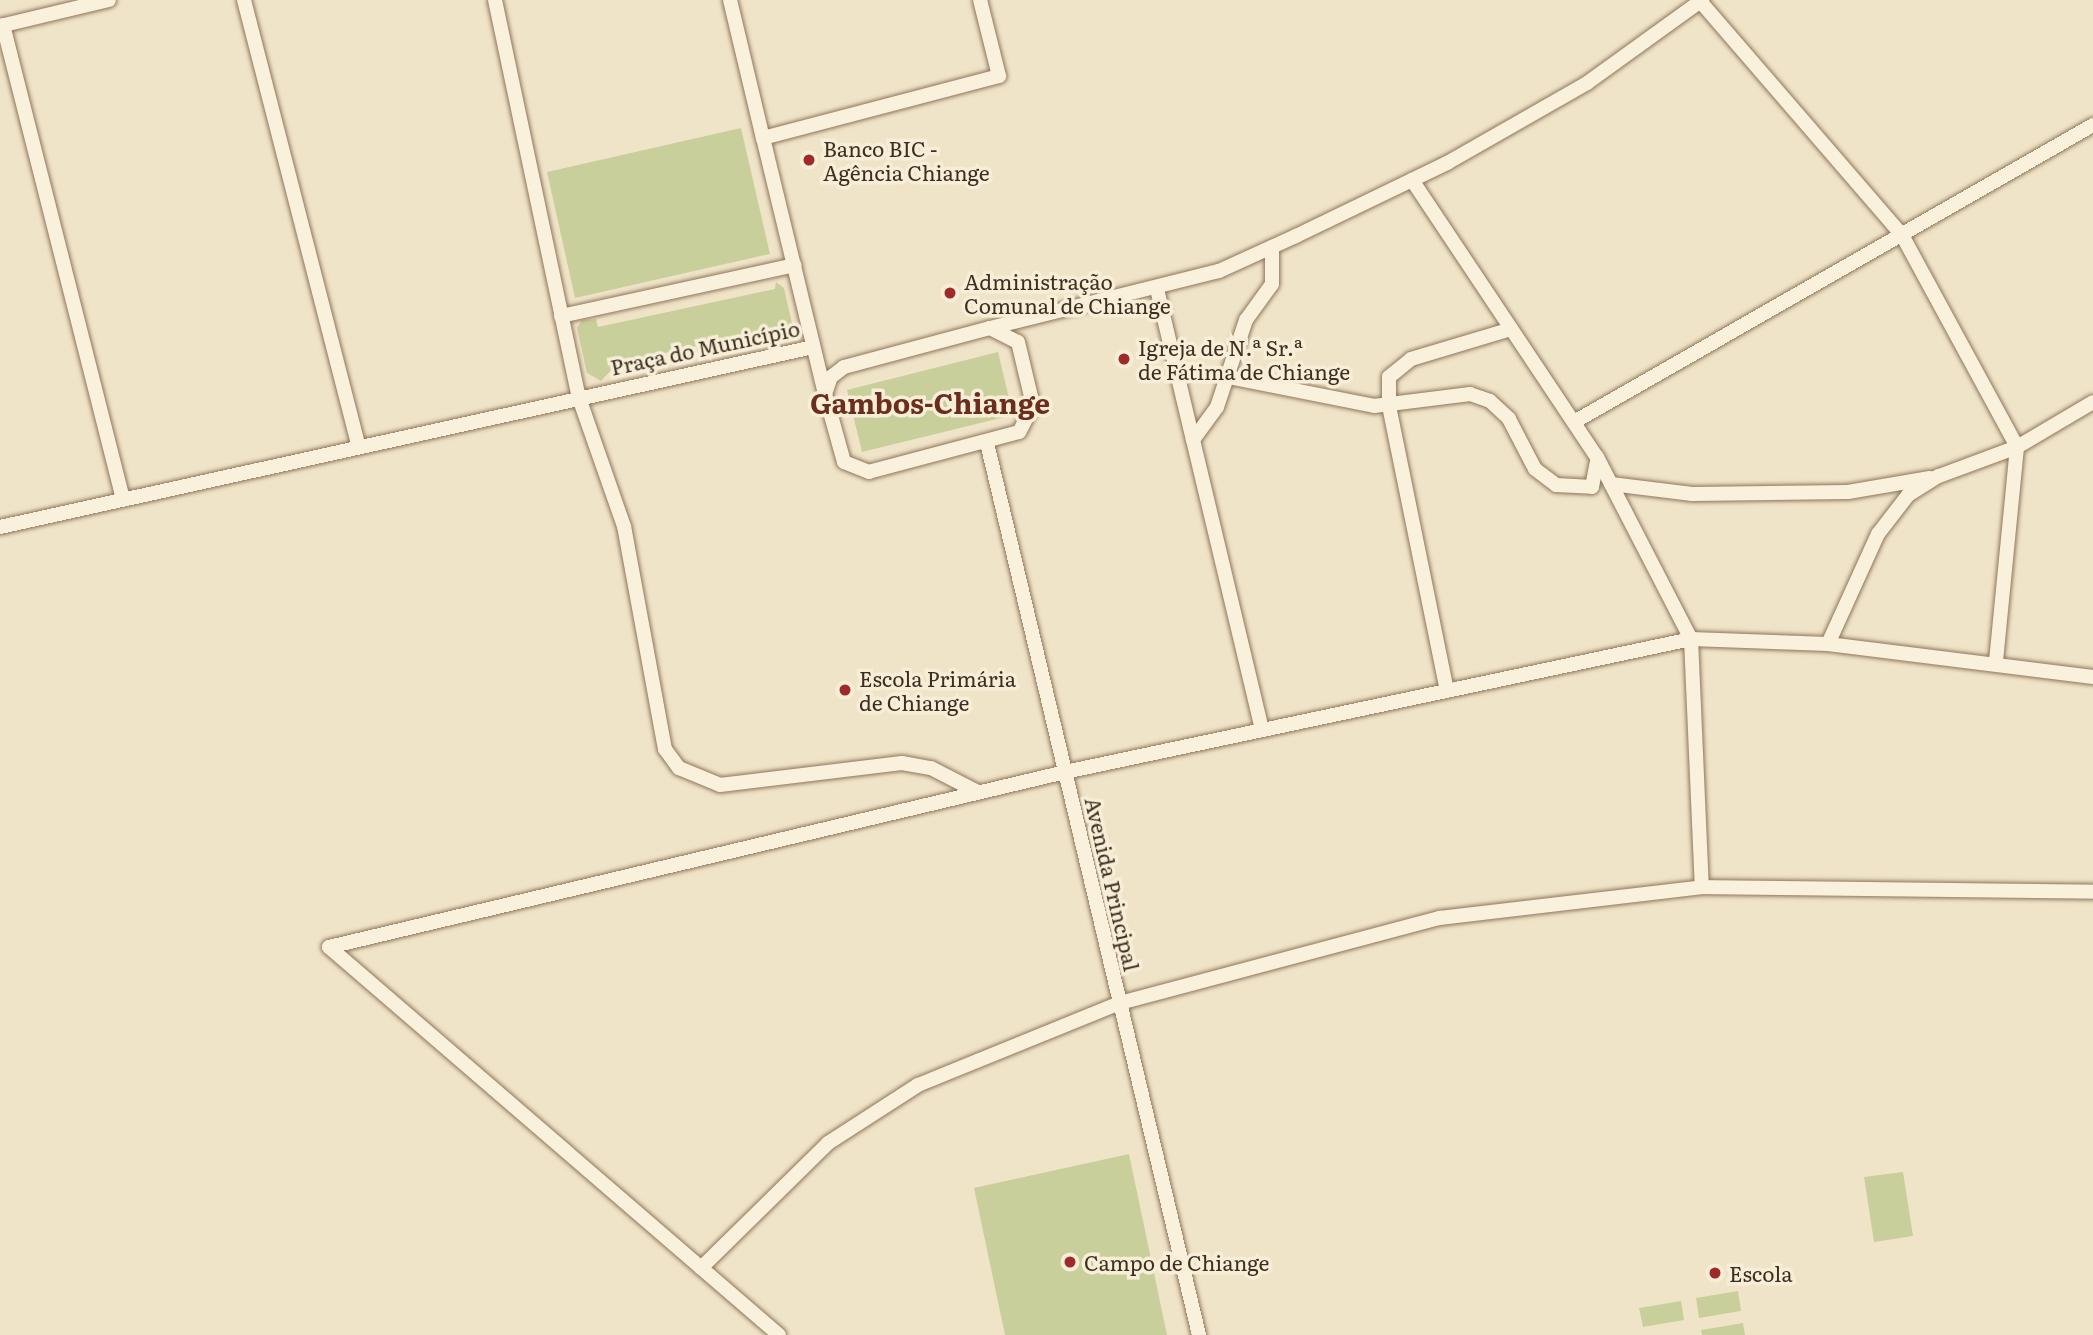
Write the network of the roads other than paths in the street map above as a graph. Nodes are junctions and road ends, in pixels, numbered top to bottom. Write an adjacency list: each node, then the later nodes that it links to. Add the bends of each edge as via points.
1 (109, 0): 7 (street)
2 (244, 0): 27 (street)
3 (495, 0): 15 (street)
4 (730, 0): 9 (street, Praça do Município)
5 (980, 0): 9 (street, via 999,76)
6 (1701, 1): 10 (street, via 1587,83); 11 (street)
7 (2, 25): 32 (street)
8 (2093, 125): 11 (street)
9 (763, 138): 13 (street, Praça do Município)
10 (1412, 180): 12 (street); 17 (street)
11 (1902, 235): 24 (street); 28 (street)
12 (1272, 247): 14 (street); 19 (street, via 1272,284 1237,338)
13 (794, 265): 15 (street); 18 (street, Praça do Município)
14 (1157, 289): 16 (street); 25 (street)
15 (561, 316): 21 (street)
16 (990, 328): 20 (street, via 844,367 831,377); 26 (street, via 1018,342 1033,405 1019,432)
17 (1511, 329): 23 (street, via 1397,365 1389,377); 24 (street)
18 (813, 347): 20 (street); 21 (street, Praça do Município)
19 (1228, 377): 23 (street); 25 (street)
20 (825, 394): 26 (street, via 840,454 860,472)
21 (578, 395): 27 (street, Praça do Município); 41 (street, via 624,526 657,725 678,768 720,785 902,763 931,768)
22 (2093, 402): 28 (street)
23 (1389, 405): 29 (street, via 1432,395 1490,401 1509,419 1535,469 1556,485 1592,487); 38 (street)
24 (1574, 422): 29 (street)
25 (1193, 440): 39 (street)
26 (987, 443): 40 (street, Avenida Principal)
27 (358, 445): 32 (street, Praça do Município)
28 (2017, 447): 30 (street); 36 (street)
29 (1597, 457): 31 (street)
30 (1939, 476): 31 (street, via 1848,492 1692,494); 35 (street, via 1908,495 1878,534)
31 (1611, 484): 34 (street)
32 (123, 499): 33 (street, Praça do Município)
33 (0, 527)
34 (1691, 639): 35 (street); 38 (street); 42 (street)
35 (1828, 644): 36 (street)
36 (1996, 662): 37 (street)
37 (2093, 677)
38 (1447, 691): 39 (street)
39 (1262, 730): 40 (street)
40 (1065, 772): 41 (street); 44 (street, Avenida Principal)
41 (978, 793): 45 (street, via 329,947)
42 (1702, 887): 43 (street); 44 (street, via 1440,918)
43 (2093, 892)
44 (1120, 1003): 45 (street, via 918,1085 828,1143); 47 (street, Avenida Principal)
45 (701, 1268): 46 (street)
46 (779, 1335)
47 (1199, 1335)

